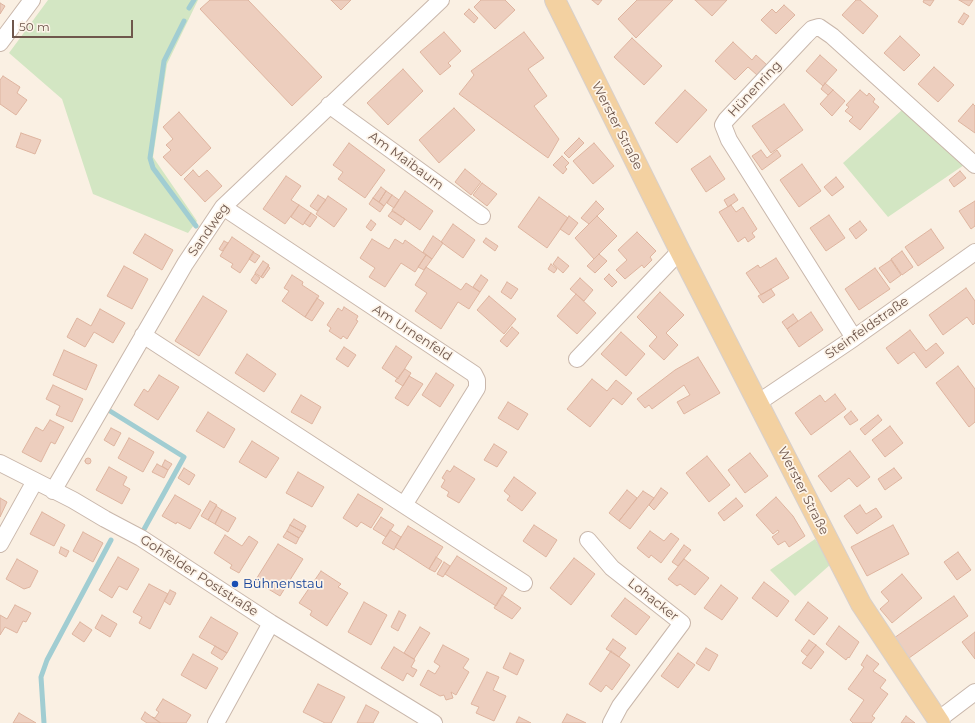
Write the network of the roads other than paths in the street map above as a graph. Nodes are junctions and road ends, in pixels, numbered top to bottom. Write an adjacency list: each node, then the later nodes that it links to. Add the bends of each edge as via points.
1 (32, 0): 4 (street)
2 (441, 0): 5 (street, Sandweg)
3 (555, 0): 9 (main road, Werster Straße)
4 (0, 43)
5 (329, 106): 7 (street, Sandweg); 8 (street, Am Maibaum)
6 (975, 165): 12 (street, Hünenring, via 819,27 812,29 805,36 726,120 724,125 729,140)
7 (223, 207): 11 (street, Sandweg, via 185,264); 18 (street, Am Urnenfeld, via 474,374 477,388)
8 (482, 216)
9 (680, 251): 13 (street); 14 (main road, Werster Straße)
10 (972, 258): 12 (street, Steinfeldstraße)
11 (143, 335): 17 (street, Sandweg); 18 (street)
12 (854, 338): 14 (street, Steinfeldstraße)
13 (577, 359)
14 (759, 402): 24 (main road, Werster Straße, via 861,604)
15 (0, 463): 16 (street, Gohfelder Poststraße)
16 (35, 481): 17 (street, Gohfelder Poststraße); 20 (street)
17 (53, 491): 22 (street, Gohfelder Poststraße, via 141,538)
18 (404, 505): 21 (street)
19 (588, 540): 27 (street, Lohacker, via 612,568 682,623 620,706)
20 (0, 544)
21 (524, 583)
22 (271, 623): 25 (street); 26 (street, Gohfelder Poststraße)
23 (975, 692): 24 (street)
24 (939, 721)
25 (216, 723)
26 (434, 723)
27 (611, 723)

